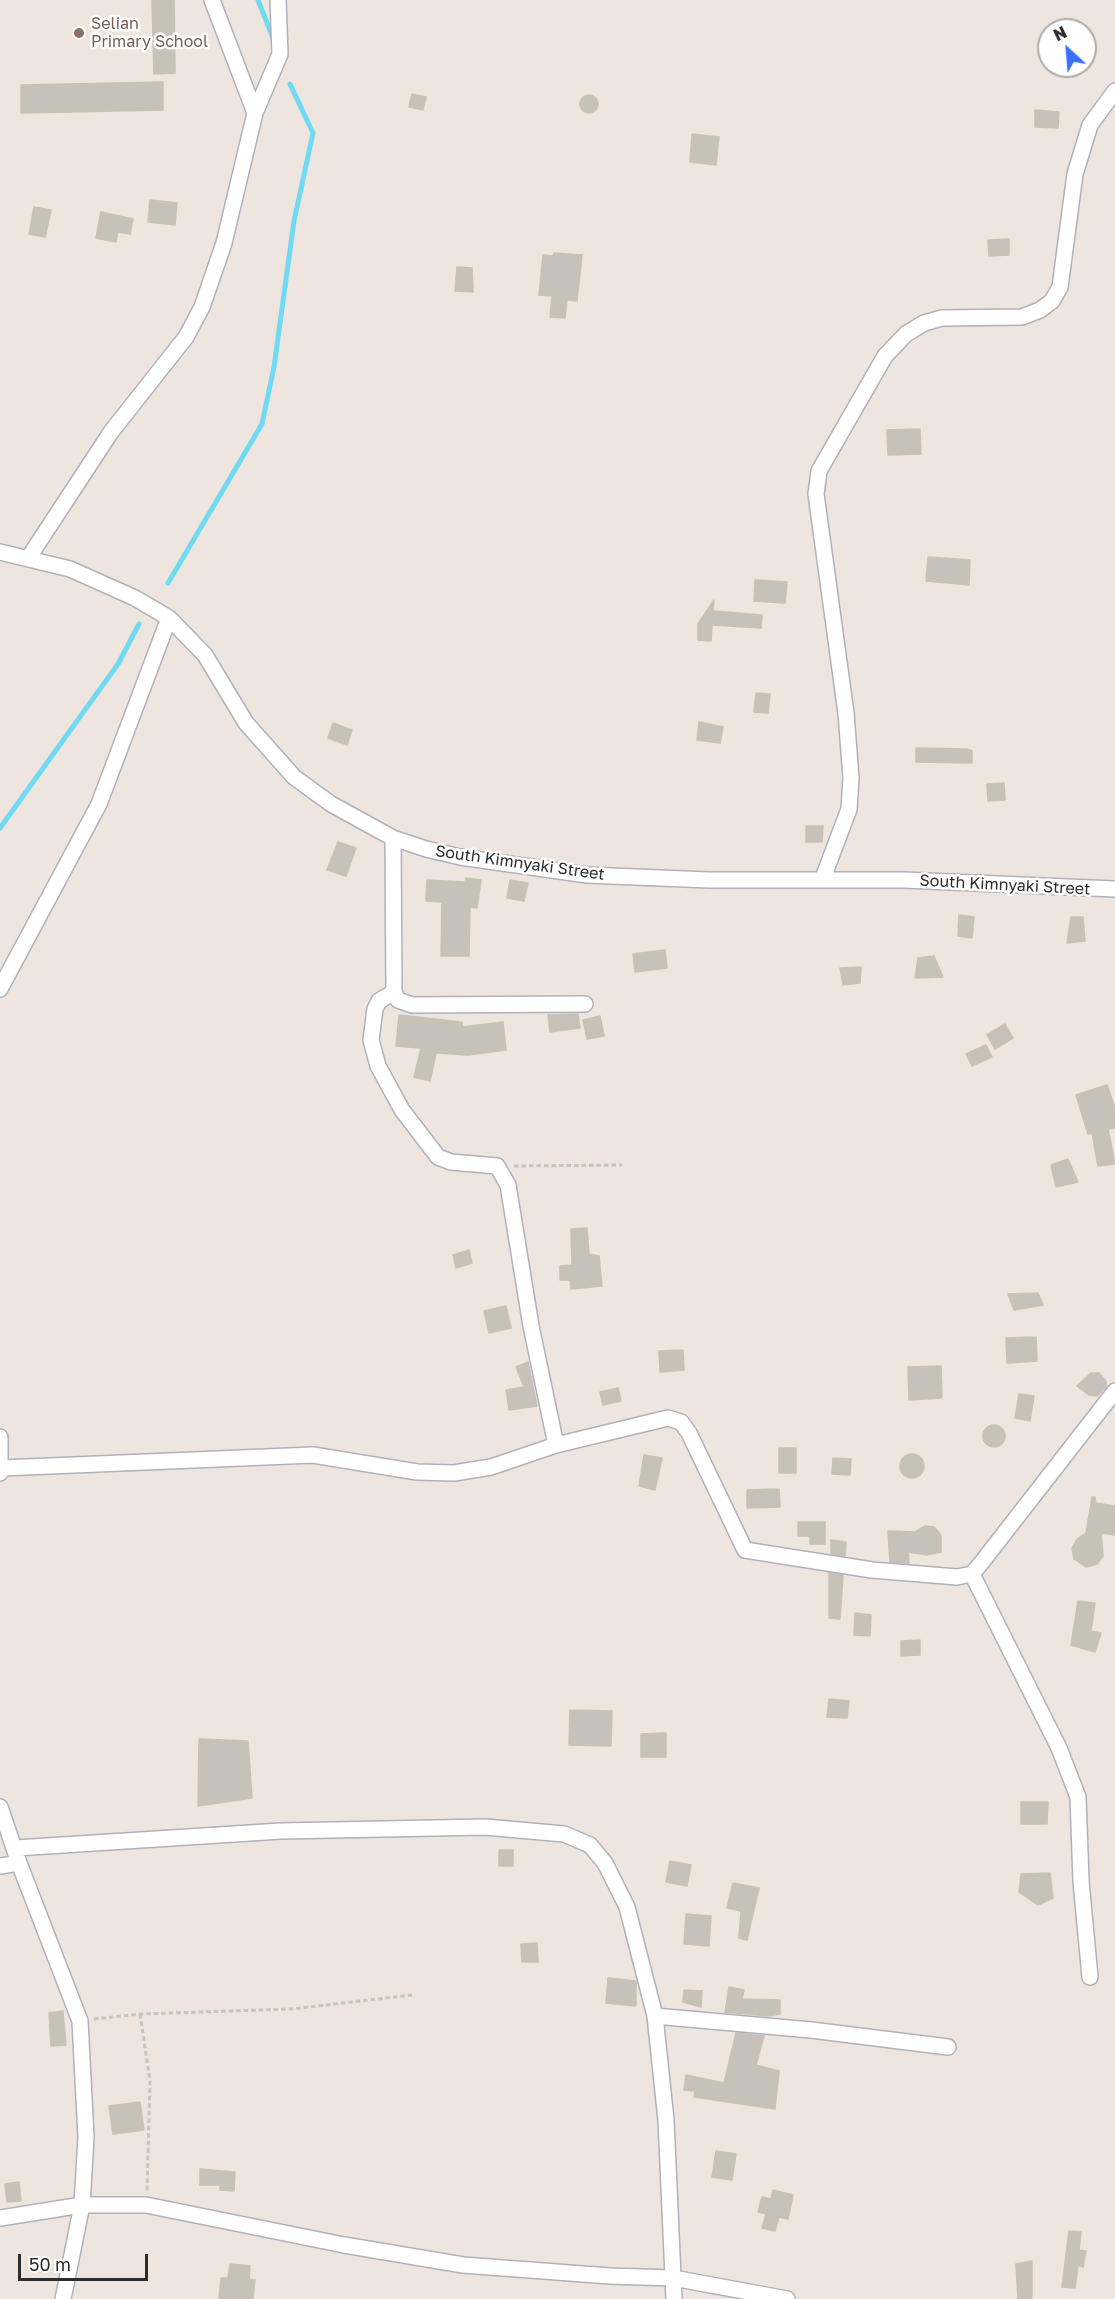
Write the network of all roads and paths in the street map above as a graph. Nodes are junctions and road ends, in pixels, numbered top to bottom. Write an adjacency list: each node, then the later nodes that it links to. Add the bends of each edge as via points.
1 (212, 0): 4 (street)
2 (278, 0): 4 (street, via 280,54)
3 (1115, 91): 9 (street, via 1090,125 1075,174 1060,287 1052,301 1022,317 942,318 906,334 885,356 819,471 816,494 851,778 849,809)
4 (255, 113): 6 (street, via 215,274 186,337 111,432)
5 (0, 552): 6 (street, South Kimnyaki Street)
6 (29, 557): 7 (street, South Kimnyaki Street, via 112,587)
7 (169, 618): 8 (street, South Kimnyaki Street, via 205,655 246,723 294,777 331,804); 11 (street, via 99,804)
8 (393, 838): 9 (street, South Kimnyaki Street, via 460,857 586,875 709,880); 12 (street)
9 (823, 878): 10 (street, South Kimnyaki Street)
10 (1115, 889)
11 (0, 989)
12 (394, 992): 13 (street, via 398,1000 412,1005); 15 (street, via 379,1001 375,1009 371,1040 378,1066 402,1110 438,1157)
13 (585, 1004)
14 (622, 1165): 15 (path)
15 (497, 1166): 18 (street, via 508,1185)
16 (1115, 1391): 20 (street)
17 (0, 1437): 19 (street)
18 (556, 1445): 19 (street, via 491,1467 454,1473 417,1472 314,1455); 20 (street, via 651,1420 668,1418 681,1422 745,1550 937,1577)
19 (1, 1471)
20 (972, 1574): 24 (street, via 1059,1748 1078,1797)
21 (0, 1807): 22 (street)
22 (17, 1855): 23 (street); 27 (street, via 292,1830 485,1827 564,1834 590,1845 605,1863 627,1907); 28 (street)
23 (0, 1866)
24 (1090, 1977)
25 (412, 1995): 26 (path, via 291,2009)
26 (140, 2014): 28 (path); 31 (path, via 150,2081)
27 (655, 2016): 29 (street); 33 (street, via 666,2120)
28 (80, 2021): 30 (street, via 86,2137)
29 (948, 2047)
30 (82, 2205): 31 (street); 32 (street); 34 (street)
31 (146, 2205): 33 (street, via 463,2265)
32 (0, 2218)
33 (673, 2278): 35 (street); 36 (street)
34 (63, 2299)
35 (674, 2299)
36 (787, 2299)

